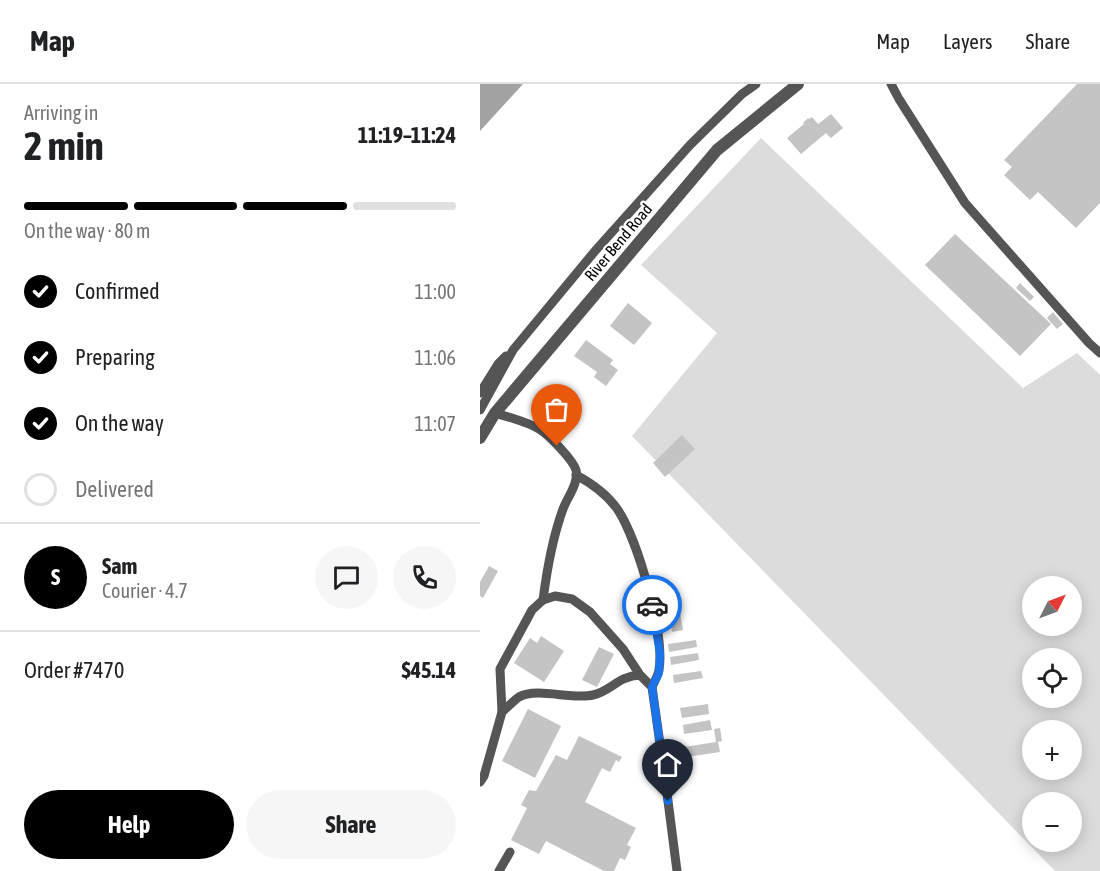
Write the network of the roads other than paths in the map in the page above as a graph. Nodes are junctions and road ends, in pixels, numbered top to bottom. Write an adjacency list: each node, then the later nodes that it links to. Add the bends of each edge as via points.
1 (756, 84): 4 (lane, via 690,145)
2 (798, 84): 8 (street, River Bend Road, via 717,150)
3 (891, 84): 5 (lane, via 965,203)
4 (513, 350): 6 (lane, via 498,364); 7 (lane)
5 (1100, 353)
6 (480, 393)
7 (480, 410)
8 (495, 413): 9 (street, River Bend Road); 10 (lane, via 539,429 568,457)
9 (480, 438)
10 (576, 475): 11 (lane, via 553,542); 13 (lane, via 608,496 619,511 644,573 660,654 659,673)
11 (543, 600): 12 (lane, via 555,596 572,599 590,612); 14 (lane, via 532,610 500,669)
12 (640, 675): 13 (lane); 14 (lane, via 628,675 595,695 520,696)
13 (652, 687): 18 (lane)
14 (501, 712): 15 (lane)
15 (480, 782)
16 (510, 852): 17 (lane)
17 (499, 871)
18 (677, 871)

